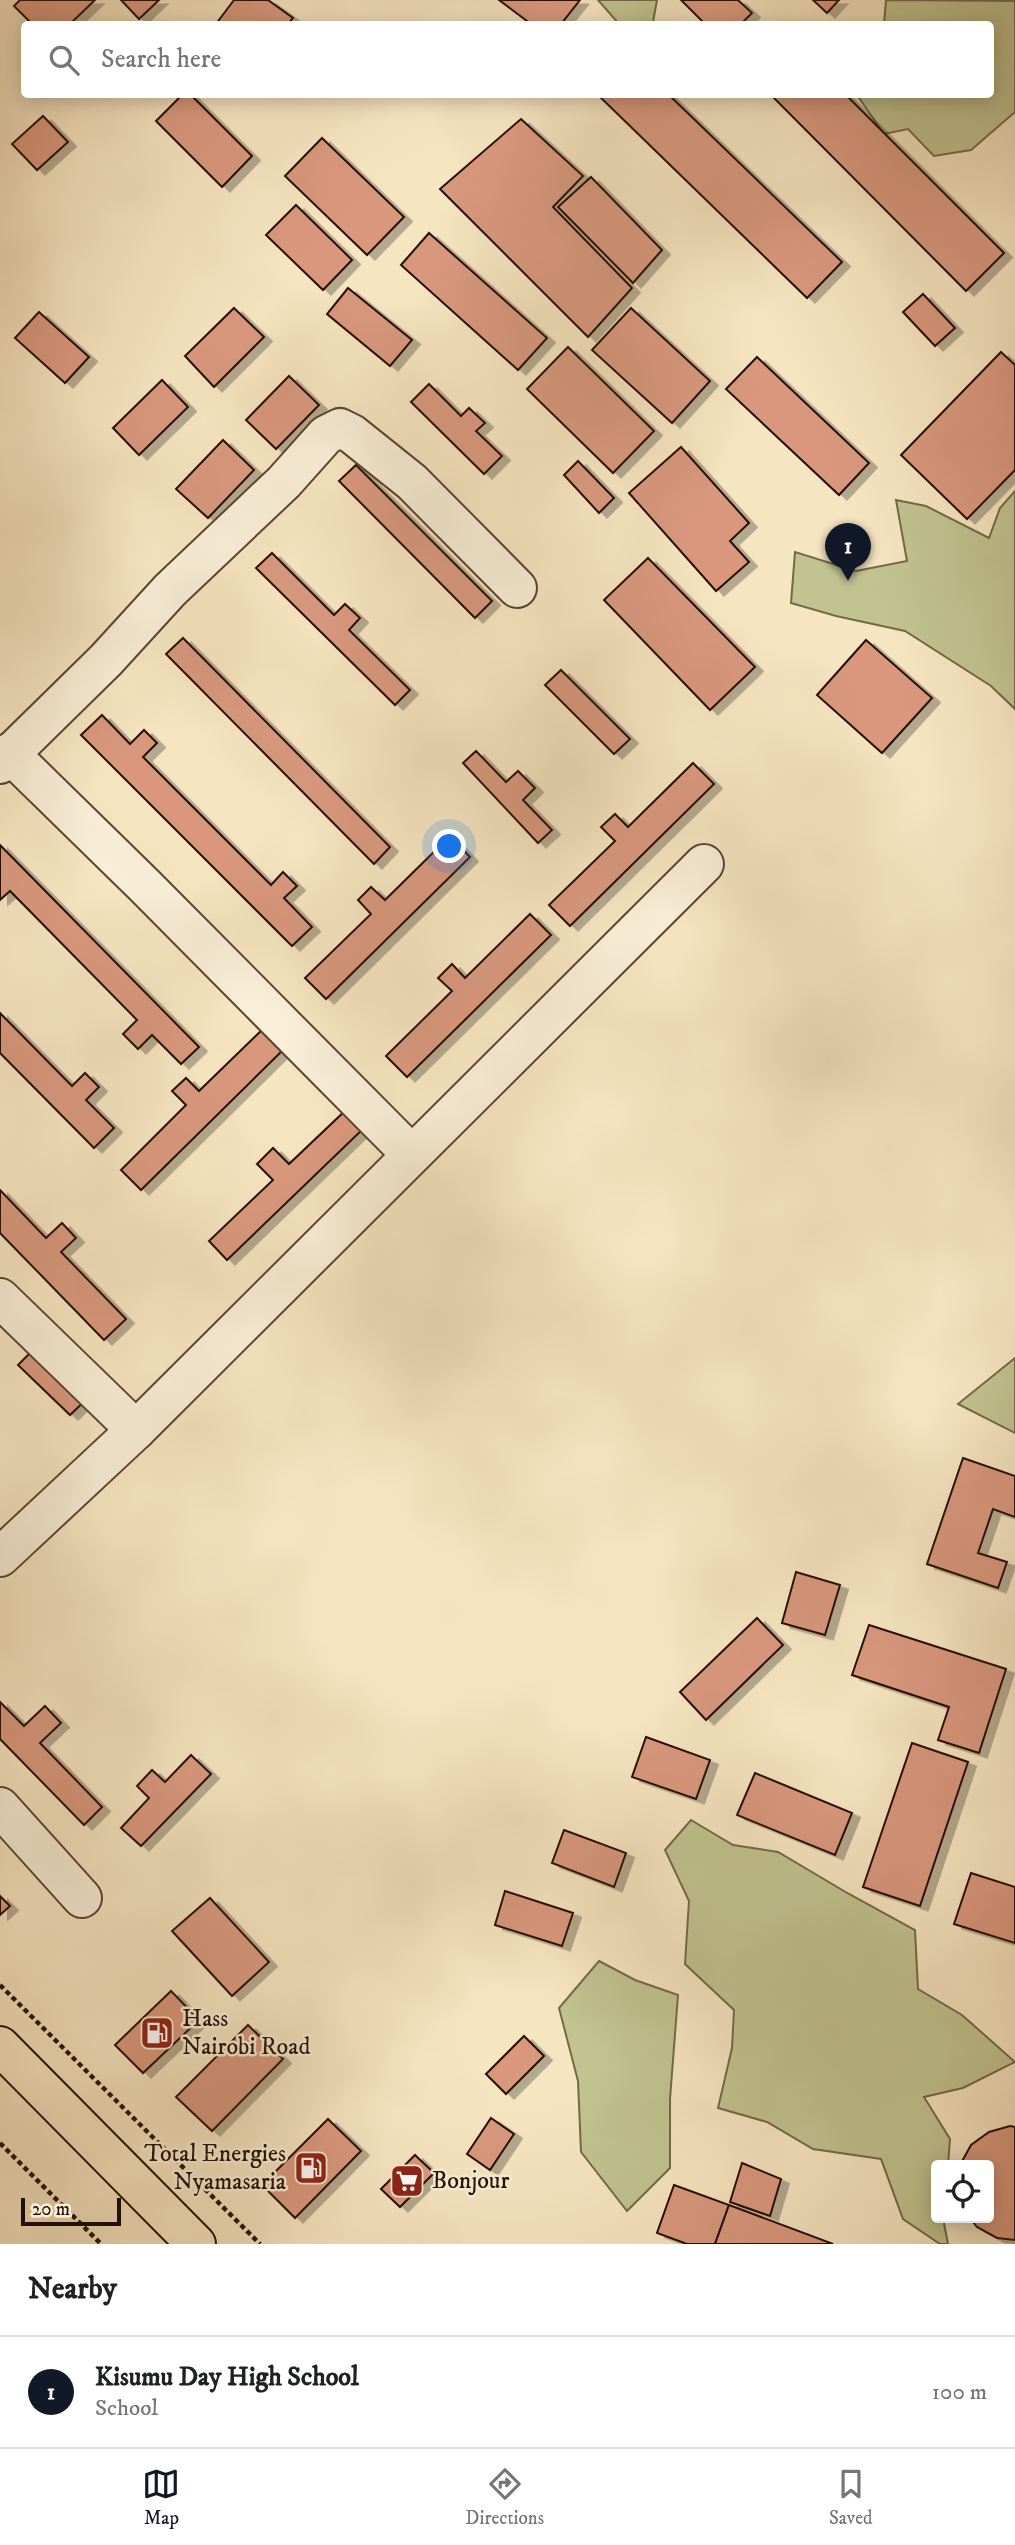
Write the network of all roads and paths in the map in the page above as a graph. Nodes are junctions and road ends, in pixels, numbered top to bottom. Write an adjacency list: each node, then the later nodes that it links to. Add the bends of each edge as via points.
1 (517, 589): 2 (street, via 412,482 340,428 326,435)
2 (5, 759): 4 (street, via 144,885)
3 (704, 864): 4 (street)
4 (411, 1154): 6 (street)
5 (0, 1298): 6 (street)
6 (136, 1430): 7 (street)
7 (0, 1557)
8 (0, 1807): 9 (street)
9 (82, 1898)
10 (0, 1985): 17 (path)
11 (0, 2046): 16 (highway)
12 (0, 2068): 15 (highway)
13 (0, 2143): 14 (path)
14 (101, 2244)
15 (175, 2244)
16 (196, 2244)
17 (260, 2244)

